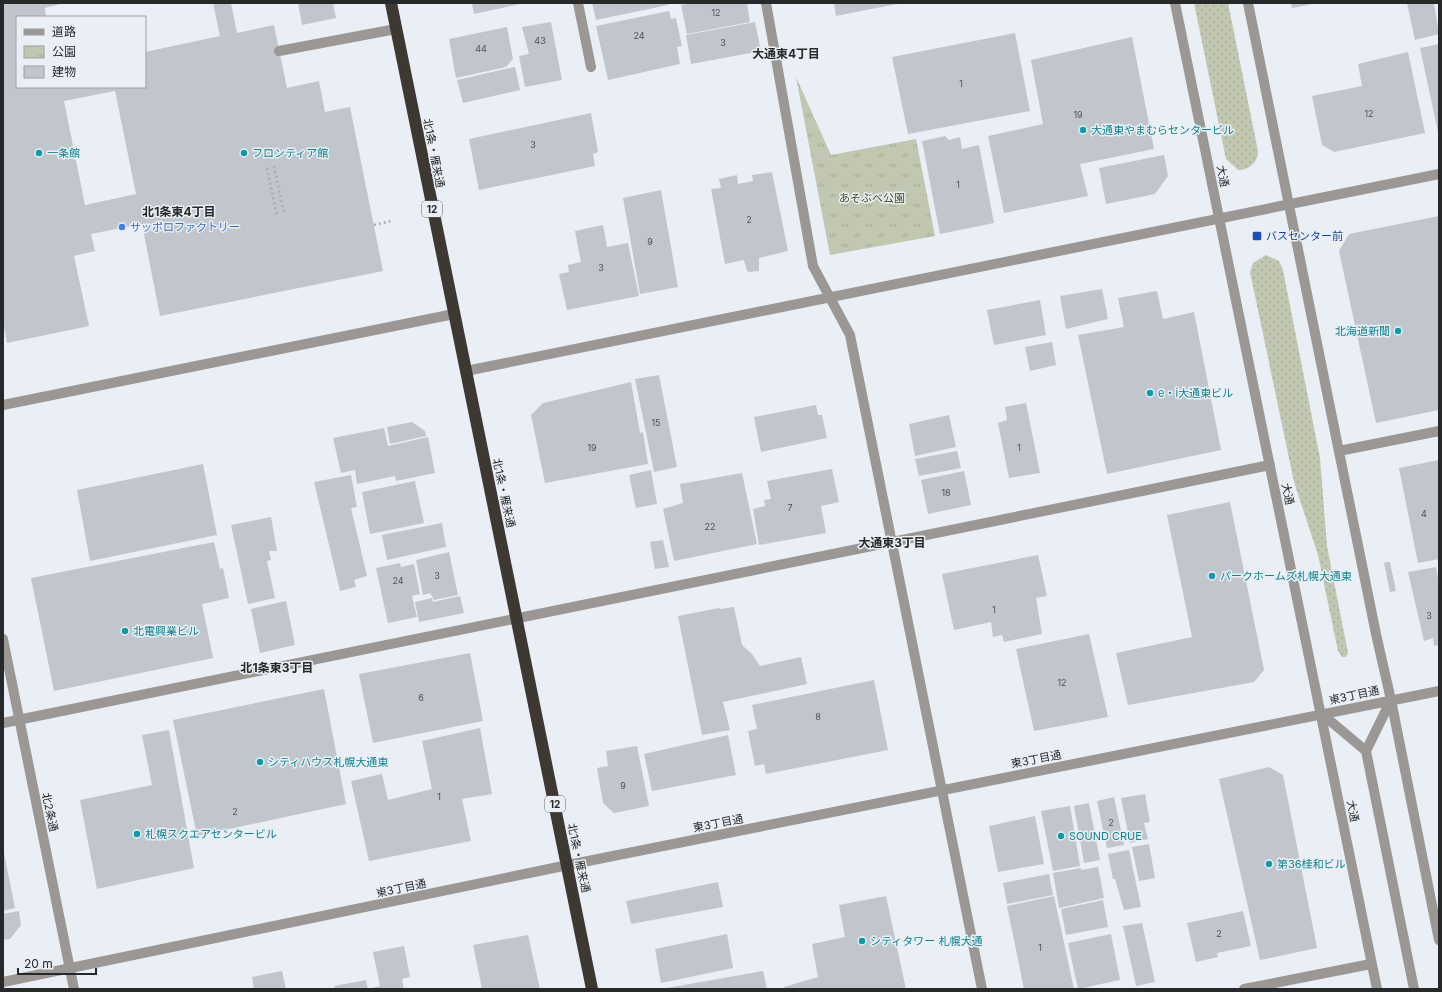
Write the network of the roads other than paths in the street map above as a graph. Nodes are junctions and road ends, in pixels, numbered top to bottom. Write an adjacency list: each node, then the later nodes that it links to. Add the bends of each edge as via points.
1 (391, 3): 6 (highway, 北1条・雁来通 / 12)
2 (578, 3): 8 (street)
3 (766, 3): 12 (street, via 813,266)
4 (1175, 3): 11 (street, 大通)
5 (1248, 3): 10 (street)
6 (396, 29): 7 (street); 13 (highway, 北1条・雁来通 / 12)
7 (279, 51)
8 (591, 67)
9 (1439, 174): 10 (street)
10 (1288, 204): 11 (street); 17 (street)
11 (1219, 217): 12 (street); 18 (street, 大通)
12 (830, 297): 14 (street); 19 (street, via 850,334)
13 (454, 314): 14 (highway, 北1条・雁来通 / 12); 15 (street)
14 (466, 371): 20 (highway, 北1条・雁来通 / 12)
15 (3, 405)
16 (1439, 431): 17 (street)
17 (1339, 451): 23 (street)
18 (1270, 465): 19 (street); 24 (street, 大通)
19 (892, 543): 20 (street); 28 (street)
20 (517, 619): 25 (street); 29 (highway, 北1条・雁来通 / 12)
21 (3, 639): 25 (street, 北2条通)
22 (1439, 691): 23 (street, 東3丁目通)
23 (1392, 700): 24 (street, 東3丁目通); 27 (street); 30 (street)
24 (1322, 714): 27 (street); 28 (street, 東3丁目通); 31 (street, 大通)
25 (19, 720): 26 (street); 32 (street, 北2条通)
26 (3, 723)
27 (1366, 751): 39 (street)
28 (942, 790): 29 (street, 東3丁目通); 36 (street)
29 (568, 865): 32 (street, 東3丁目通); 35 (highway, 北1条・雁来通 / 12)
30 (1439, 940)
31 (1371, 964): 37 (street); 38 (street, 大通)
32 (70, 968): 33 (street, 東3丁目通); 34 (street, 北2条通)
33 (3, 982)
34 (74, 989)
35 (592, 989)
36 (982, 989)
37 (1244, 989)
38 (1377, 989)
39 (1414, 989)

